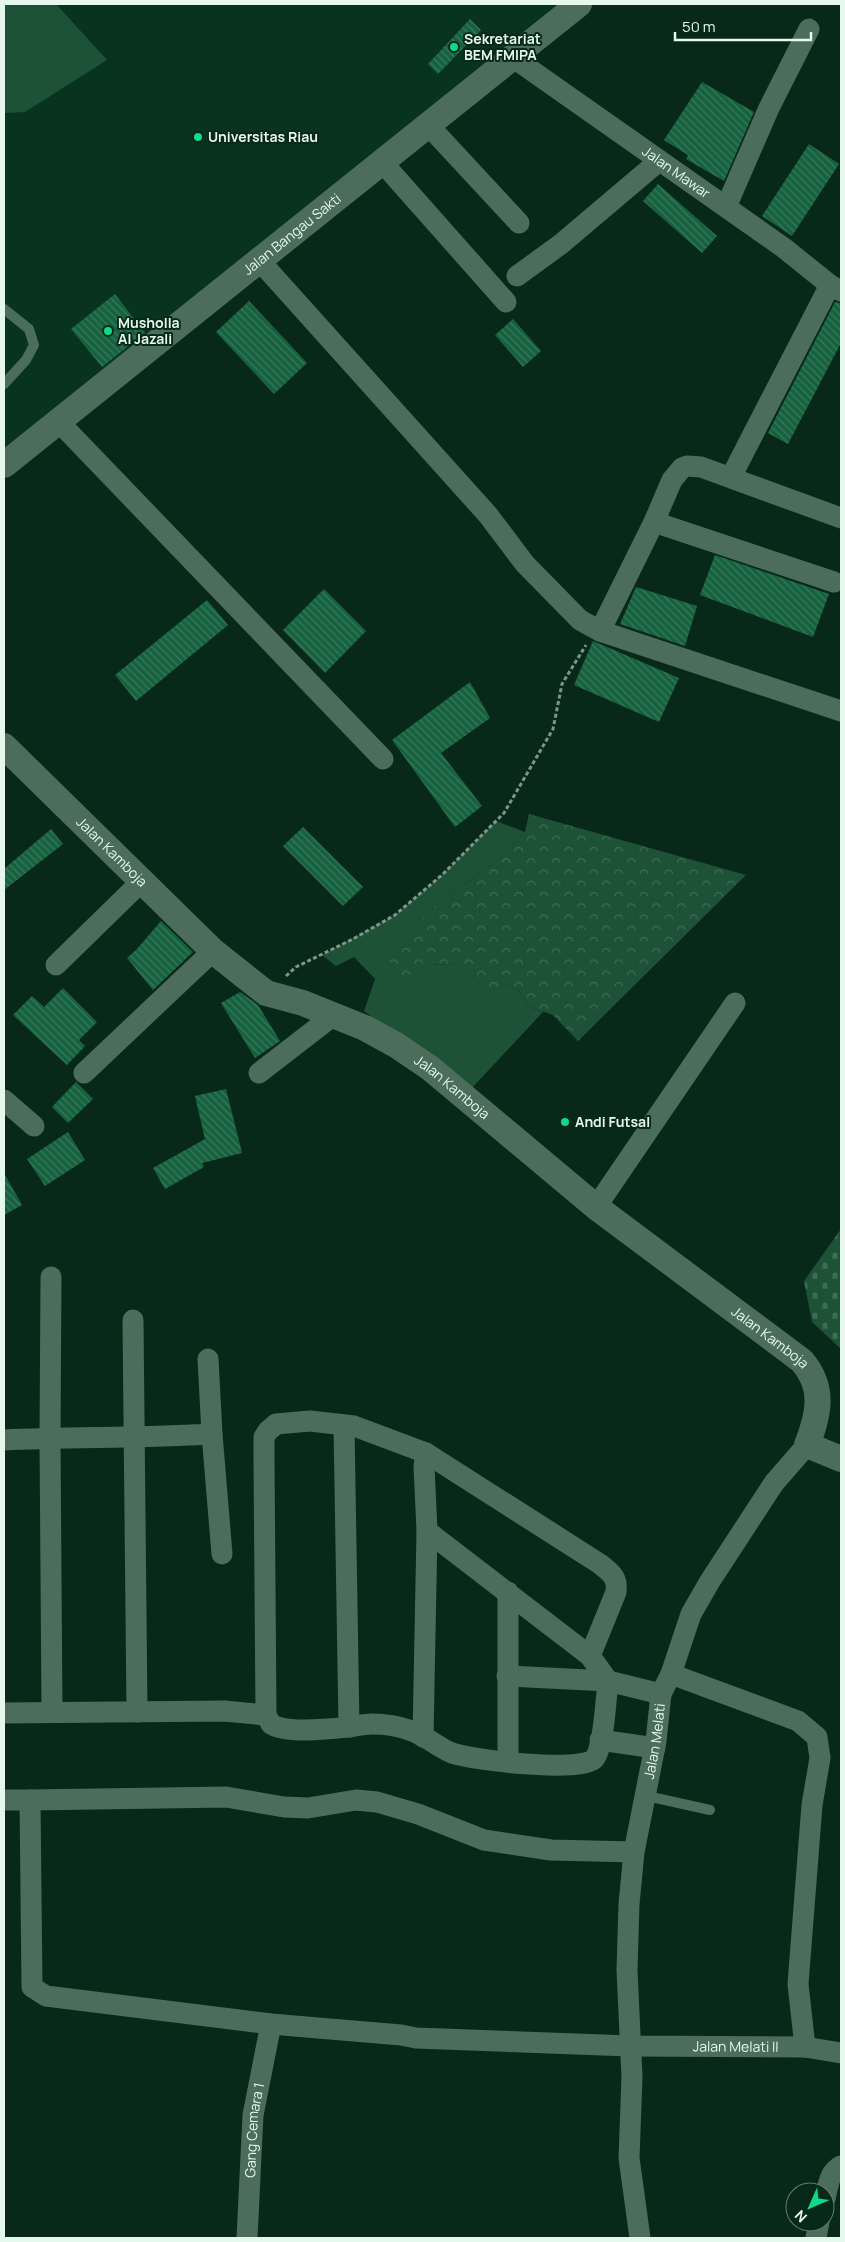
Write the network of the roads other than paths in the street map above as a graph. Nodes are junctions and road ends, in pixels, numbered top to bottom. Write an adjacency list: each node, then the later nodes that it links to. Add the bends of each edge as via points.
1 (579, 4): 3 (street, Jalan Bangau Sakti)
2 (809, 29): 7 (street, via 769,108)
3 (511, 56): 4 (street, Jalan Bangau Sakti); 5 (street, Jalan Mawar)
4 (429, 126): 6 (street, Jalan Bangau Sakti); 8 (street)
5 (659, 161): 7 (street, Jalan Mawar); 10 (street, via 561,244)
6 (382, 162): 9 (street, Jalan Bangau Sakti); 12 (street)
7 (726, 207): 11 (street, Jalan Mawar)
8 (519, 223)
9 (258, 259): 15 (street, Jalan Bangau Sakti); 21 (street, via 488,515 524,564 580,620)
10 (517, 276)
11 (836, 288): 17 (street)
12 (506, 302)
13 (4, 309): 14 (lane, via 29,329 34,345 26,360)
14 (4, 384)
15 (58, 421): 16 (street, Jalan Bangau Sakti); 24 (street)
16 (4, 465)
17 (731, 477): 18 (street); 19 (street, via 701,467 682,468 672,480)
18 (841, 518)
19 (654, 522): 20 (street); 21 (street)
20 (834, 582)
21 (597, 630): 22 (street)
22 (841, 711)
23 (4, 746): 25 (street, Jalan Kamboja)
24 (383, 759)
25 (142, 881): 26 (street, Jalan Kamboja); 27 (street)
26 (213, 951): 29 (street, Jalan Kamboja, via 266,994); 30 (street)
27 (56, 965)
28 (735, 1003): 34 (street)
29 (334, 1015): 31 (street); 34 (street, Jalan Kamboja, via 396,1044 430,1068)
30 (84, 1073)
31 (259, 1073)
32 (4, 1100): 33 (street)
33 (34, 1126)
34 (596, 1207): 43 (street, Jalan Kamboja, via 802,1361 812,1373 817,1387 816,1422)
35 (51, 1277): 40 (street)
36 (133, 1320): 41 (street)
37 (208, 1359): 39 (street)
38 (344, 1425): 44 (street); 57 (street, via 310,1421 276,1424 264,1437); 58 (street)
39 (212, 1434): 41 (street); 47 (street)
40 (50, 1438): 41 (street); 42 (street); 55 (street)
41 (136, 1438): 56 (street)
42 (4, 1440)
43 (807, 1446): 45 (street); 50 (street, Jalan Melati, via 774,1483 710,1581 691,1614)
44 (426, 1453): 46 (street); 49 (street, via 614,1574 616,1592)
45 (841, 1459)
46 (427, 1531): 48 (street); 59 (street)
47 (222, 1554)
48 (508, 1592): 49 (street); 51 (street)
49 (590, 1656): 52 (street)
50 (671, 1674): 53 (street, Jalan Melati); 70 (street, via 798,1721 817,1737 820,1758 812,1805 798,1984)
51 (507, 1676): 52 (street); 62 (street)
52 (608, 1681): 53 (street); 60 (street)
53 (661, 1694): 61 (street, Jalan Melati)
54 (4, 1712): 55 (street)
55 (52, 1712): 56 (street)
56 (137, 1712): 57 (street, via 224,1711)
57 (266, 1715): 58 (street, via 271,1724 282,1729)
58 (349, 1727): 59 (street, via 371,1724 410,1730)
59 (422, 1737): 62 (street, via 453,1753)
60 (600, 1740): 61 (street); 62 (street, via 594,1759 580,1765)
61 (655, 1748): 63 (street, Jalan Melati)
62 (508, 1762)
63 (647, 1796): 66 (lane); 67 (street, Jalan Melati)
64 (4, 1800): 65 (street)
65 (30, 1800): 67 (street, via 226,1797 308,1808 356,1800 377,1802 418,1814 484,1840 551,1850); 68 (street, Jalan Melati II, via 32,1987 46,1996)
66 (710, 1810)
67 (634, 1852): 69 (street, Jalan Melati, via 627,1970)
68 (271, 2024): 69 (street, Jalan Melati II, via 416,2038); 74 (street, Gang Cemara 1, via 253,2115)
69 (630, 2046): 70 (street, Jalan Melati II); 75 (street, Jalan Melati, via 632,2078 628,2158)
70 (805, 2047): 71 (street, Jalan Melati II)
71 (841, 2053)
72 (841, 2166): 73 (street, via 833,2172)
73 (829, 2182)
74 (247, 2238)
75 (640, 2238)

